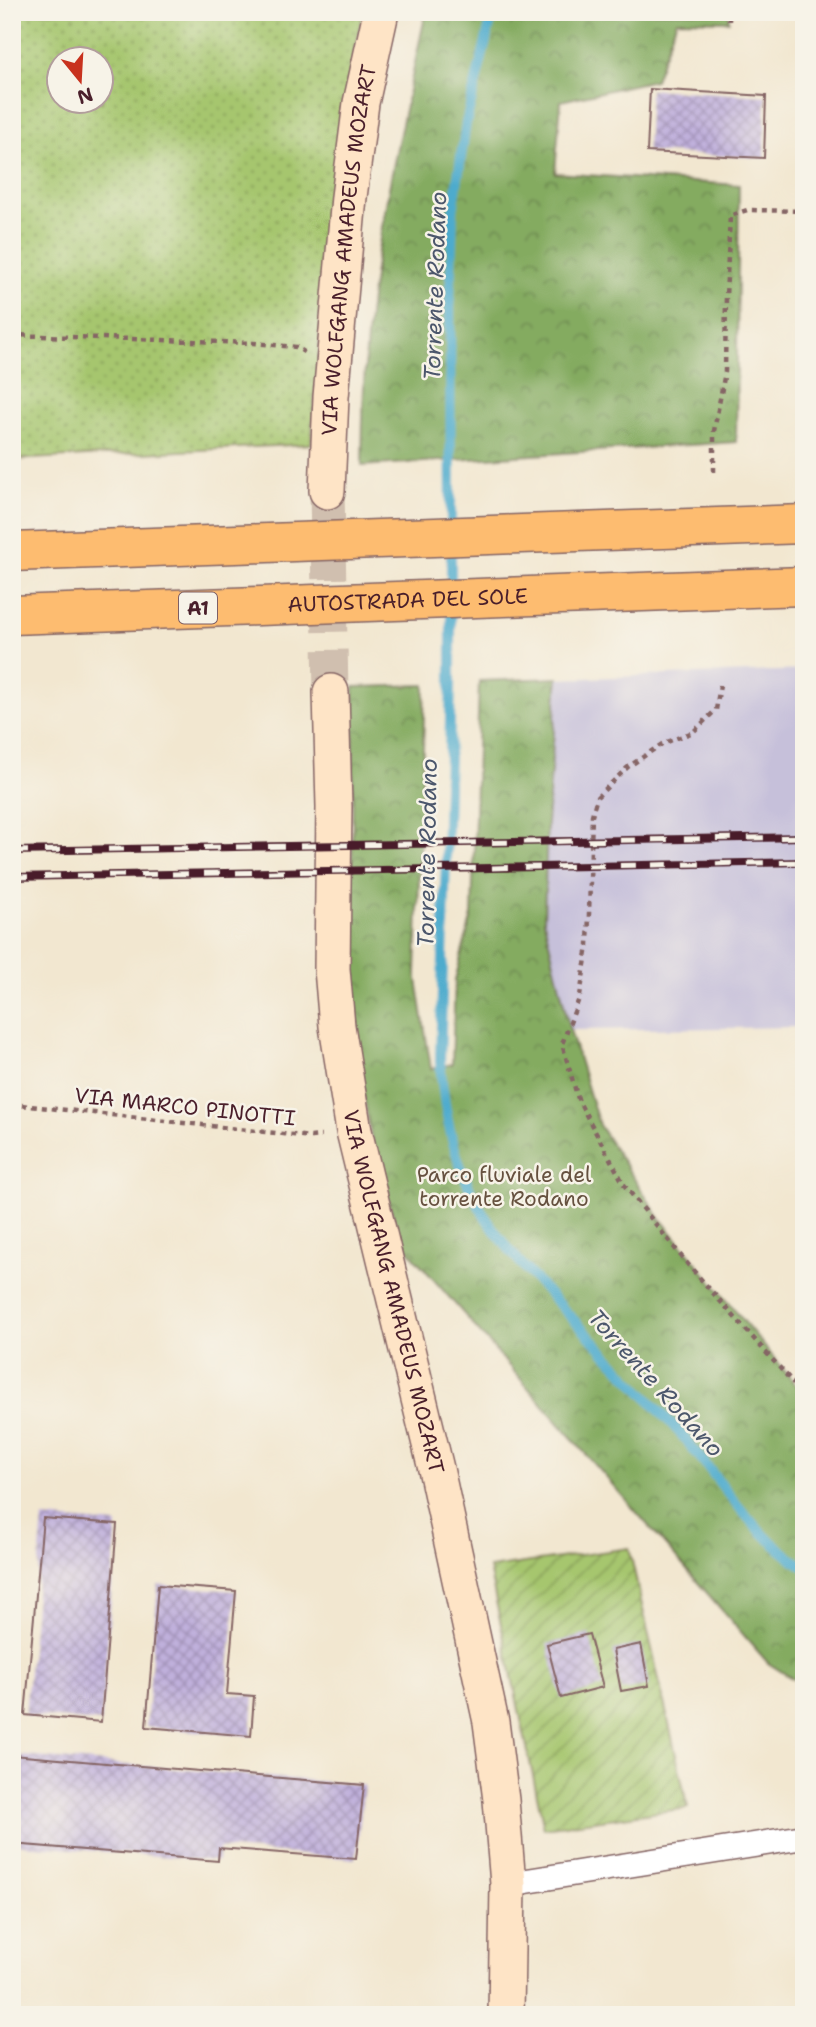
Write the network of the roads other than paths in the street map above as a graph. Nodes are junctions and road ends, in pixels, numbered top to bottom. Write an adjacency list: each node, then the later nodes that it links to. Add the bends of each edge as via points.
1 (381, 12): 2 (street, VIA WOLFGANG AMADEUS MOZART, via 361,103 349,197)
2 (327, 491)
3 (804, 524): 4 (highway)
4 (12, 551)
5 (804, 586): 6 (highway, AUTOSTRADA DEL SOLE / A1)
6 (12, 615)
7 (331, 692): 9 (street, VIA WOLFGANG AMADEUS MOZART, via 332,969 337,1026 354,1132 436,1469 491,1722)
8 (804, 1837): 9 (street)
9 (508, 1884): 10 (street, VIA WOLFGANG AMADEUS MOZART)
10 (506, 2015)

